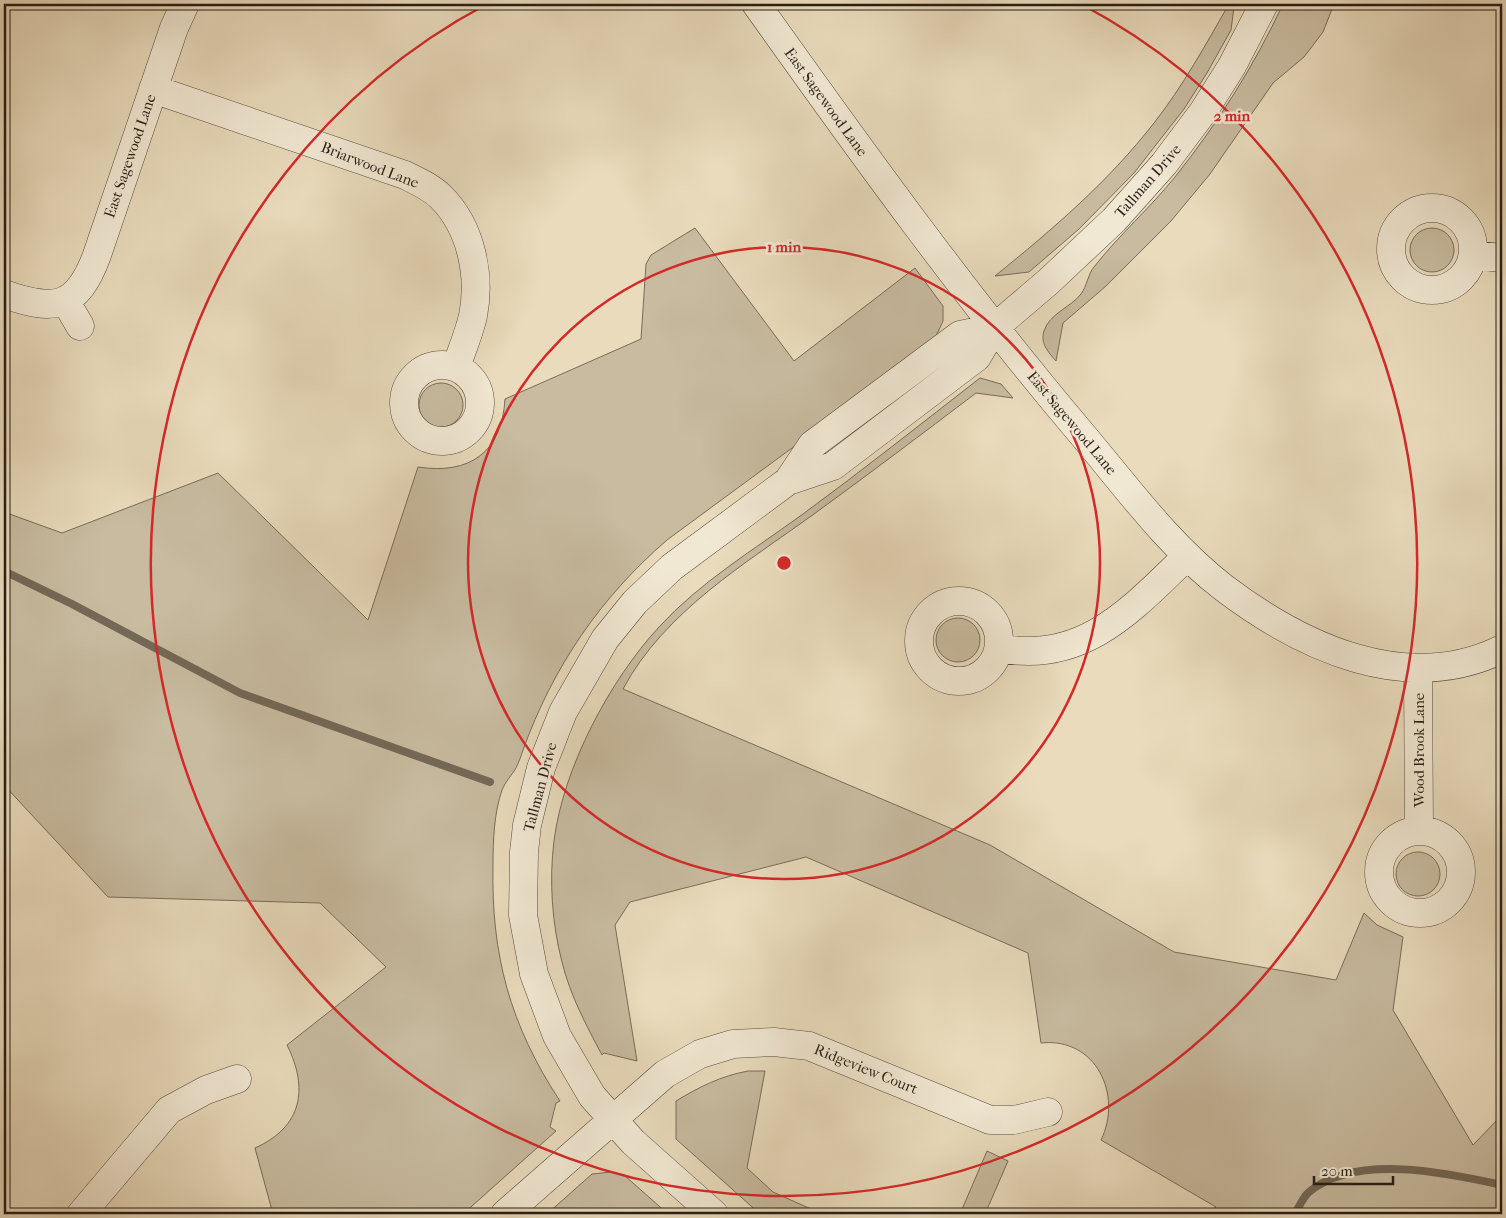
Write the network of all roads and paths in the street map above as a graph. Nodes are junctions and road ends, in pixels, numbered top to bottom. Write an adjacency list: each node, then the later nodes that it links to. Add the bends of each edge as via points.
1 (185, 4): 4 (street, East Sagewood Lane)
2 (756, 4): 10 (street, East Sagewood Lane, via 890,191)
3 (1264, 4): 10 (street, Tallman Drive, via 1215,94 1164,164 1091,243)
4 (153, 89): 8 (street, East Sagewood Lane, via 91,272 77,293); 11 (street, Briarwood Lane, via 405,174 441,197 462,226 474,274 473,313)
5 (1473, 255): 6 (street)
6 (1502, 258)
7 (4, 294): 8 (street, via 46,305)
8 (65, 300): 9 (street)
9 (80, 326)
10 (994, 328): 12 (street, East Sagewood Lane); 19 (street, Tallman Drive, via 977,357 834,466 788,481 672,567 619,620 576,686 542,768 527,825 523,887 525,934 556,1036 592,1096)
11 (456, 367)
12 (1187, 556): 13 (street, via 1120,618 1088,638 1048,650); 15 (street, East Sagewood Lane, via 1256,611 1310,640 1370,662)
13 (999, 648)
14 (1502, 649): 15 (street, East Sagewood Lane, via 1456,665)
15 (1418, 668): 16 (street, Wood Brook Lane)
16 (1419, 832)
17 (237, 1079): 20 (street, via 206,1090 169,1110)
18 (1048, 1112): 19 (street, Ridgeview Court, via 1014,1120 990,1120 822,1050 794,1043 760,1042 720,1048 682,1063)
19 (611, 1119): 21 (street, Ridgeview Court); 22 (street, Tallman Drive)
20 (80, 1214)
21 (505, 1214)
22 (714, 1214)

